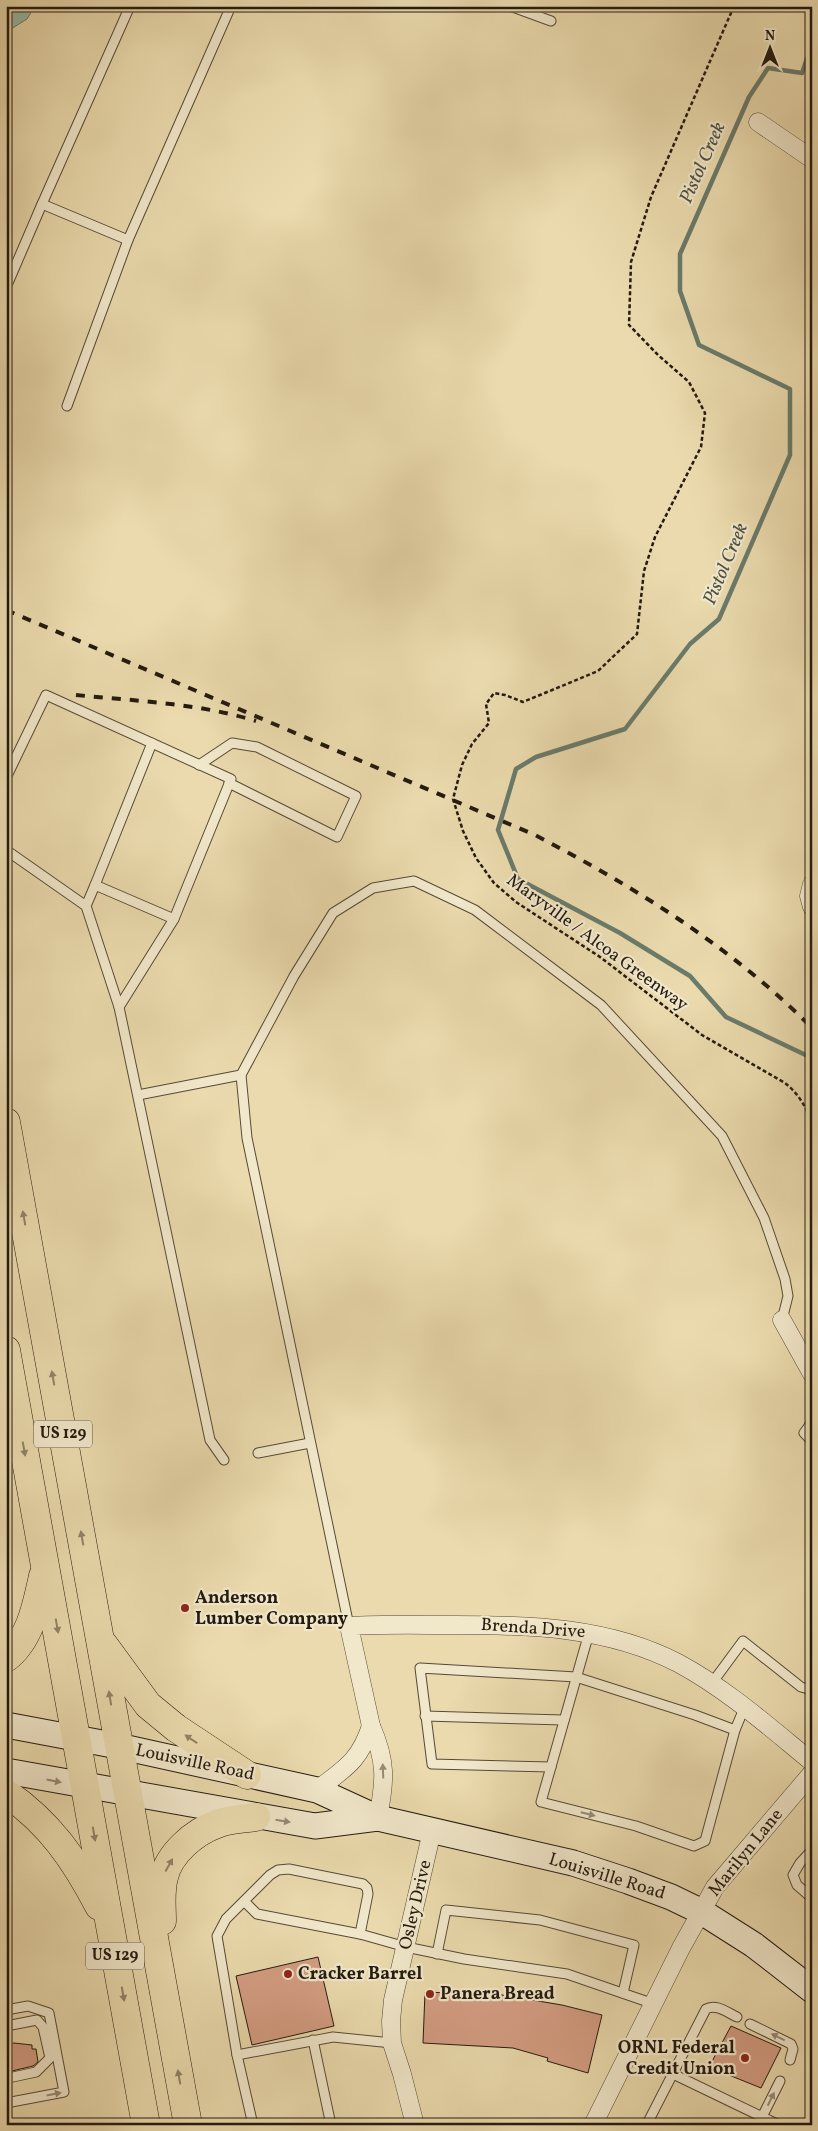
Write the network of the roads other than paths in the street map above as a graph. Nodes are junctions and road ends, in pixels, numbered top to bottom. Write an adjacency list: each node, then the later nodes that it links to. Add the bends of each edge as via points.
1 (130, 6): 7 (lane)
2 (231, 6): 8 (lane)
3 (510, 6): 4 (lane)
4 (551, 20)
5 (758, 122): 6 (street)
6 (812, 159)
7 (42, 204): 8 (lane); 9 (lane)
8 (128, 240): 10 (lane)
9 (8, 283)
10 (67, 406)
11 (152, 743): 12 (lane); 13 (lane, via 46,695); 16 (lane)
12 (199, 765): 14 (lane, via 231,779); 14 (lane, via 232,743 257,747 356,796 337,837)
13 (6, 778)
14 (229, 783): 18 (lane)
15 (6, 850): 17 (lane)
16 (95, 885): 17 (lane); 18 (lane)
17 (86, 906): 19 (lane)
18 (174, 919): 19 (lane)
19 (119, 1008): 21 (lane)
20 (241, 1075): 21 (lane); 23 (lane, via 294,976 333,913 373,888 414,881 475,910 601,1005 722,1136 764,1218 785,1279 788,1296); 28 (lane, via 247,1138)
21 (138, 1095): 30 (lane, via 210,1440)
22 (6, 1122): 34 (highway, US 129, one-way to 22)
23 (782, 1320): 25 (street)
24 (6, 1350): 31 (highway, US 129, one-way to 31)
25 (812, 1374)
26 (812, 1422): 27 (lane, via 804,1433)
27 (812, 1441)
28 (310, 1443): 29 (lane); 32 (lane)
29 (258, 1453)
30 (224, 1460)
31 (46, 1565): 35 (highway, via 35,1613 23,1638); 45 (highway, US 129, one-way to 45)
32 (349, 1626): 33 (street, Brenda Drive, via 500,1625); 43 (street)
33 (589, 1632): 36 (lane); 37 (street, Brenda Drive, via 646,1649)
34 (100, 1639): 46 (highway, US 129, one-way to 34); 51 (highway, one-way to 34, via 176,1728 148,1705)
35 (6, 1658)
36 (576, 1677): 40 (lane, via 420,1668); 41 (lane); 44 (lane)
37 (712, 1683): 38 (lane, via 743,1641 801,1687); 39 (street, Brenda Drive)
38 (812, 1690)
39 (745, 1706): 44 (lane); 47 (street, Brenda Drive)
40 (425, 1716): 41 (lane); 48 (lane, via 432,1764)
41 (564, 1720): 48 (lane)
42 (6, 1725): 45 (main road, Louisville Road)
43 (371, 1726): 53 (street, via 358,1756); 57 (street, one-way to 43, via 384,1766)
44 (735, 1730): 48 (lane, one-way to 44, via 541,1802 636,1826 694,1846 704,1841 709,1827)
45 (76, 1739): 46 (main road, Louisville Road); 52 (highway, US 129)
46 (118, 1746): 51 (main road, Louisville Road); 55 (highway, US 129)
47 (812, 1762)
48 (551, 1766)
49 (6, 1771): 52 (main road, Louisville Road, one-way to 52)
50 (812, 1773): 62 (street, Marilyn Lane, via 715,1888)
51 (247, 1774): 53 (main road, Louisville Road)
52 (86, 1786): 55 (main road, Louisville Road); 63 (highway, US 129, one-way to 63)
53 (317, 1790): 57 (main road, Louisville Road)
54 (6, 1793): 63 (highway, via 43,1822 68,1852)
55 (126, 1793): 56 (main road, Louisville Road); 67 (highway, US 129)
56 (256, 1817): 57 (main road, Louisville Road, one-way to 57, via 315,1826); 67 (highway, one-way to 56, via 162,1894 168,1864 181,1848 217,1823)
57 (378, 1818): 58 (main road, Louisville Road)
58 (432, 1831): 62 (main road, Louisville Road, via 573,1863 671,1897); 65 (street, Osley Drive)
59 (812, 1850): 60 (lane, via 793,1875 797,1885)
60 (812, 1898)
61 (244, 1901): 64 (lane, via 257,1914); 64 (lane, via 278,1870 289,1869 363,1884 368,1894); 77 (lane, via 226,1919 217,1936)
62 (702, 1912): 68 (main road, Louisville Road, via 754,1945); 70 (street, Marilyn Lane)
63 (110, 1926): 87 (highway, US 129, one-way to 87)
64 (360, 1934): 65 (lane)
65 (406, 1947): 66 (lane); 76 (street, Osley Drive, via 393,2000 390,2021)
66 (438, 1954): 69 (lane, via 567,1974); 69 (lane, via 446,1910 540,1920 634,1945)
67 (162, 1982): 88 (highway, US 129, one-way to 67)
68 (812, 1990)
69 (623, 1993): 70 (lane)
70 (654, 2004): 92 (street, Marilyn Lane)
71 (6, 2010): 80 (lane, via 28,2006 48,2013)
72 (737, 2018): 81 (lane, via 717,2007 706,2009)
73 (750, 2024): 79 (lane, one-way to 73, via 791,2044)
74 (6, 2026): 78 (lane, via 37,2020 43,2026)
75 (313, 2040): 76 (lane, via 333,2037); 77 (lane); 90 (lane)
76 (392, 2043): 91 (street, Osley Drive)
77 (237, 2055): 89 (lane)
78 (50, 2058): 80 (lane); 82 (lane, via 36,2072)
79 (790, 2060)
80 (59, 2067): 84 (lane, one-way to 80, via 64,2092)
81 (673, 2074): 85 (lane); 86 (lane)
82 (13, 2077)
83 (780, 2080): 85 (lane, one-way to 83)
84 (6, 2103)
85 (762, 2117): 93 (lane)
86 (647, 2124)
87 (146, 2125)
88 (188, 2125)
89 (253, 2125)
90 (331, 2125)
91 (415, 2125)
92 (593, 2125)
93 (779, 2125)

